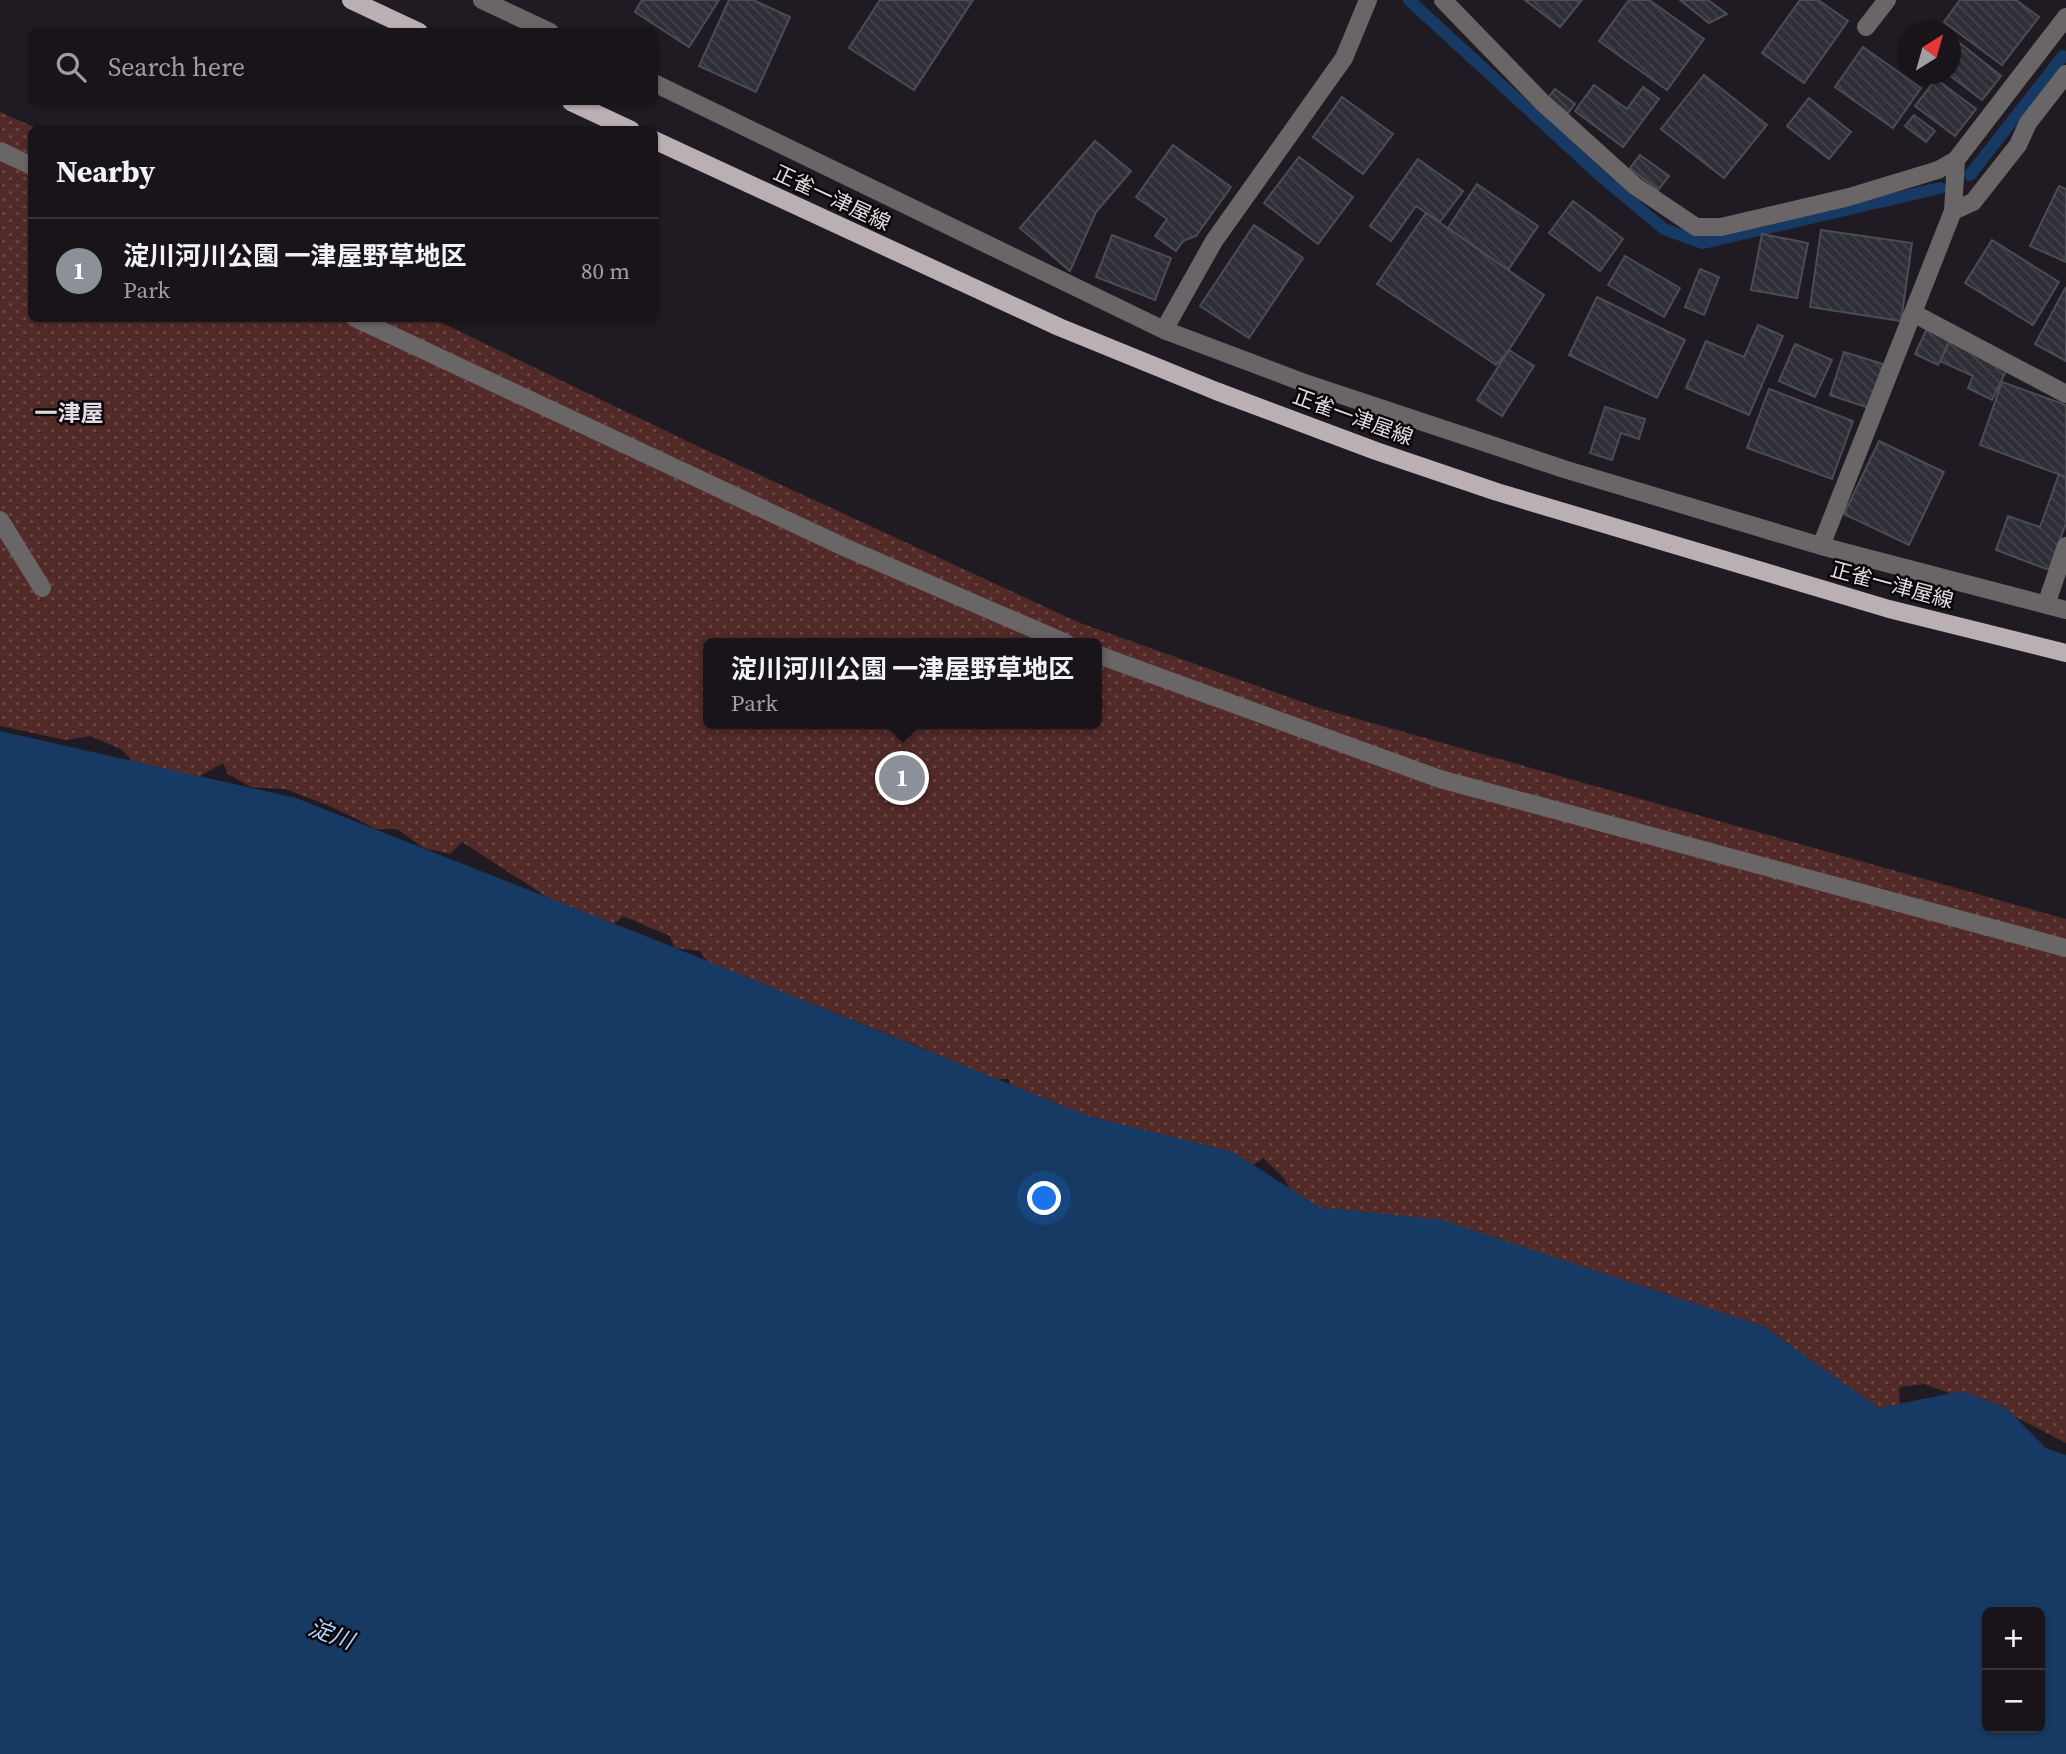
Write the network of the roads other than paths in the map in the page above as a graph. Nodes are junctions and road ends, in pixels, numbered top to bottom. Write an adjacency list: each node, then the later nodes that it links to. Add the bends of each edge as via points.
1 (351, 0): 8 (main road)
2 (482, 0): 9 (street)
3 (1368, 0): 22 (street, via 1344,58 1214,241)
4 (1443, 0): 17 (street, via 1542,102 1634,186 1696,228 1721,227 1849,197 1938,170)
5 (1887, 0): 7 (street)
6 (2066, 17): 10 (street)
7 (1866, 27)
8 (410, 28)
9 (542, 28)
10 (2060, 36): 17 (street)
11 (2066, 74): 19 (street, via 1973,202)
12 (658, 85): 22 (street)
13 (577, 105): 14 (main road)
14 (622, 126)
15 (658, 142): 31 (main road, 正雀一津屋線, via 1059,327 1376,451 1497,492 1889,609)
16 (0, 151): 18 (street)
17 (1956, 160): 19 (street)
18 (28, 164)
19 (1953, 211): 20 (street)
20 (1913, 313): 23 (street); 25 (street)
21 (364, 322): 30 (street, via 831,541)
22 (1164, 330): 25 (street, via 1302,382 1567,470)
23 (2066, 394)
24 (0, 520): 27 (street)
25 (1821, 546): 28 (street)
26 (2066, 546): 28 (street)
27 (43, 587)
28 (2046, 605): 29 (street)
29 (2066, 610)
30 (1054, 638)
31 (2066, 653)
32 (1102, 656): 33 (street, via 1440,779)
33 (2066, 947)

